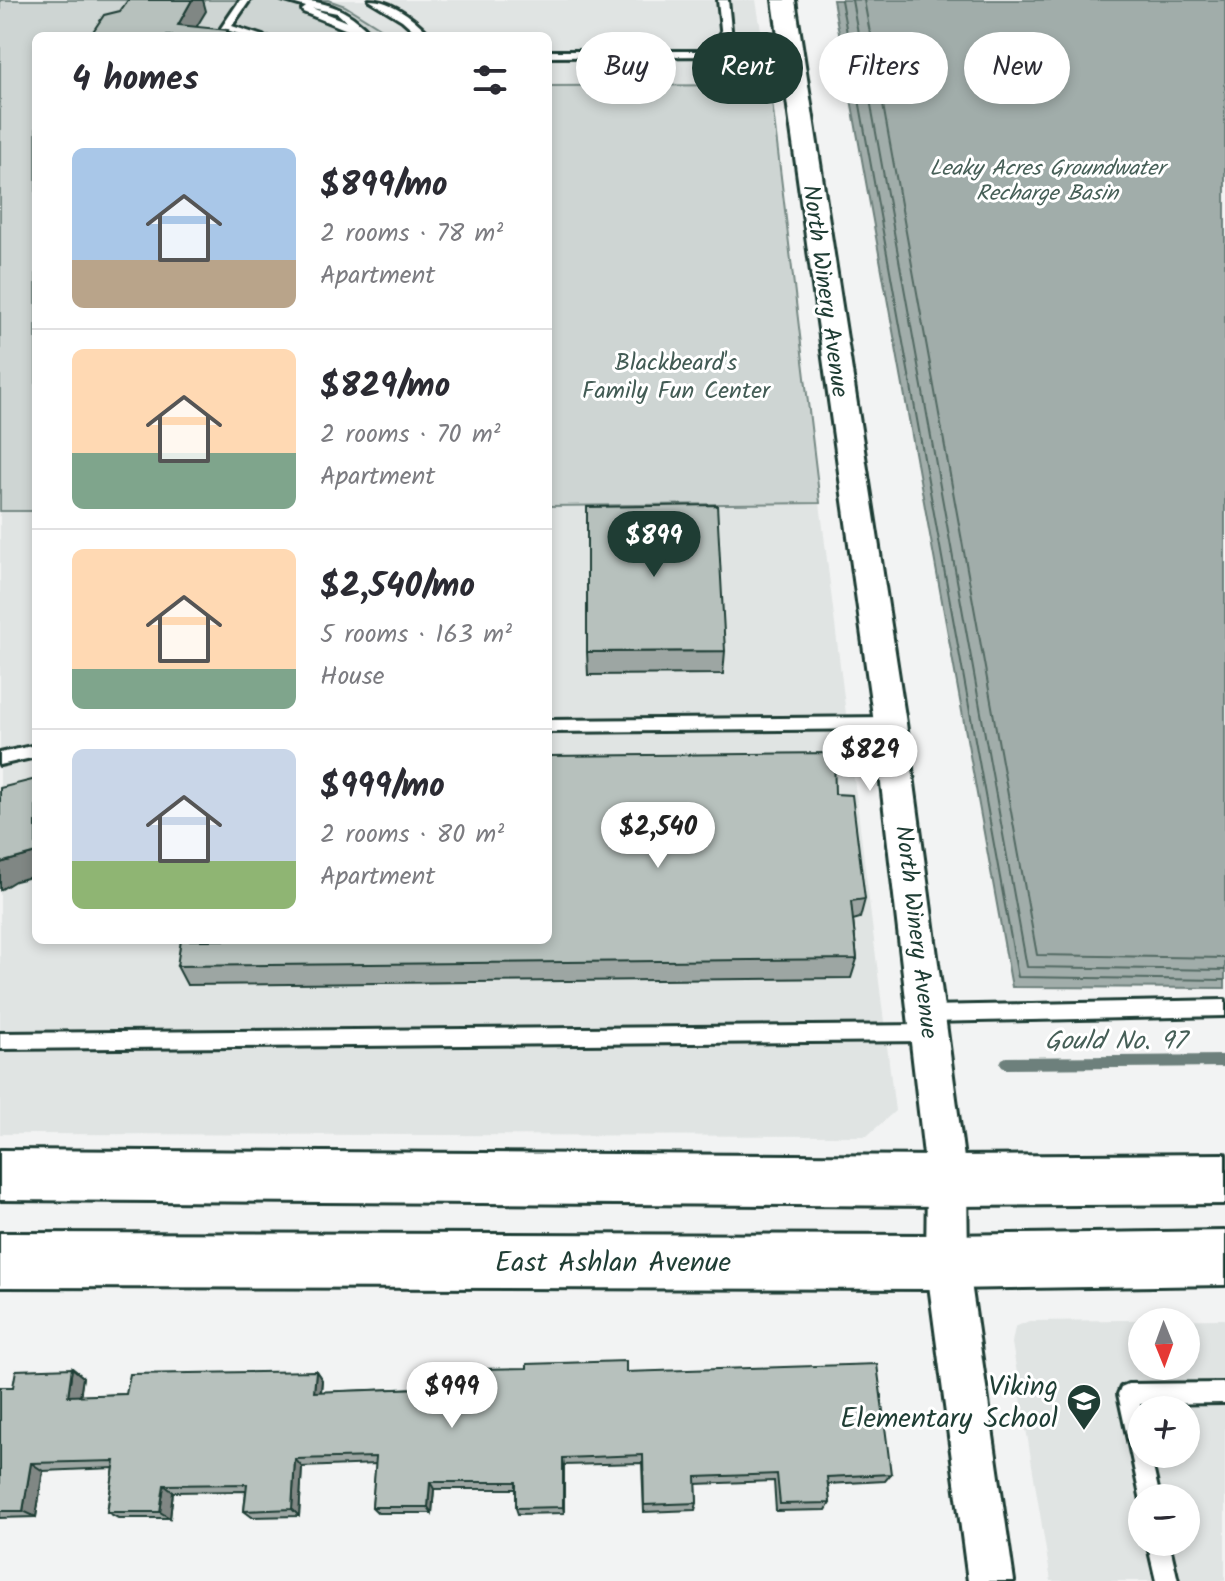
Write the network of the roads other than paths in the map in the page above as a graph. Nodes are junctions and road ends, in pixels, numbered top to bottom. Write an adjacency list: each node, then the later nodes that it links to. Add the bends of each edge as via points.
1 (245, 0): 6 (lane, via 226,28)
2 (374, 0): 8 (lane)
3 (723, 0): 9 (lane, via 728,49 722,54)
4 (784, 0): 10 (street, North Winery Avenue)
5 (291, 1): 7 (lane)
6 (242, 32)
7 (360, 32)
8 (422, 32)
9 (552, 54)
10 (890, 723): 11 (lane); 15 (street, North Winery Avenue)
11 (552, 726)
12 (32, 752): 13 (lane)
13 (0, 759)
14 (1225, 1008): 15 (lane)
15 (929, 1023): 16 (lane); 19 (street, North Winery Avenue)
16 (0, 1041)
17 (0, 1175): 19 (main road)
18 (1225, 1179): 19 (main road)
19 (947, 1181): 22 (street, North Winery Avenue)
20 (1225, 1258): 22 (main road, East Ashlan Avenue)
21 (0, 1260): 22 (main road, East Ashlan Avenue)
22 (947, 1262): 26 (street, North Winery Avenue)
23 (1225, 1393): 24 (lane, via 1128,1394)
24 (1146, 1484)
25 (1161, 1556): 27 (lane)
26 (991, 1581)
27 (1167, 1581)

